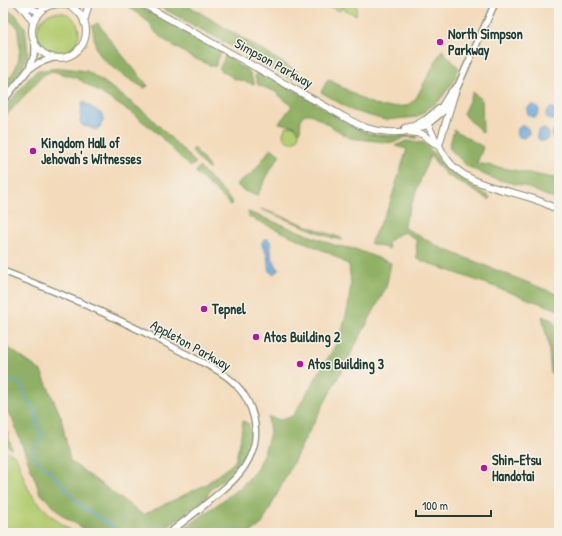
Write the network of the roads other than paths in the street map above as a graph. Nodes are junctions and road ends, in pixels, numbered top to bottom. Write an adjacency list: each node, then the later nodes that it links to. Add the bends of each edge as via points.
1 (18, 3): 9 (main road); 10 (main road)
2 (82, 3): 8 (main road)
3 (90, 3): 11 (main road)
4 (141, 3): 18 (main road, Simpson Parkway, via 358,124 372,129)
5 (495, 3): 15 (street, Simpson Parkway)
6 (53, 4): 7 (main road); 9 (main road)
7 (63, 4): 8 (main road)
8 (70, 6): 11 (main road)
9 (40, 12): 10 (main road)
10 (33, 22): 12 (main road, via 31,31)
11 (84, 22): 13 (main road, via 86,36 79,50 67,57)
12 (35, 45): 13 (main road, via 42,53); 14 (street, via 33,60)
13 (53, 58): 14 (street)
14 (28, 70): 16 (street)
15 (456, 90): 17 (street, Simpson Parkway, via 445,110); 20 (main road)
16 (3, 101)
17 (425, 123): 18 (main road, Simpson Parkway); 19 (main road, Simpson Parkway); 20 (main road)
18 (399, 131): 19 (main road, Simpson Parkway)
19 (409, 131): 20 (main road, via 422,134)
20 (439, 146): 21 (main road, via 453,166 467,176 543,202)
21 (559, 211)
22 (3, 271): 23 (street, Appleton Parkway, via 73,298 164,342 233,381 243,393 250,405 254,422 252,452 245,466 228,486)
23 (169, 533)

